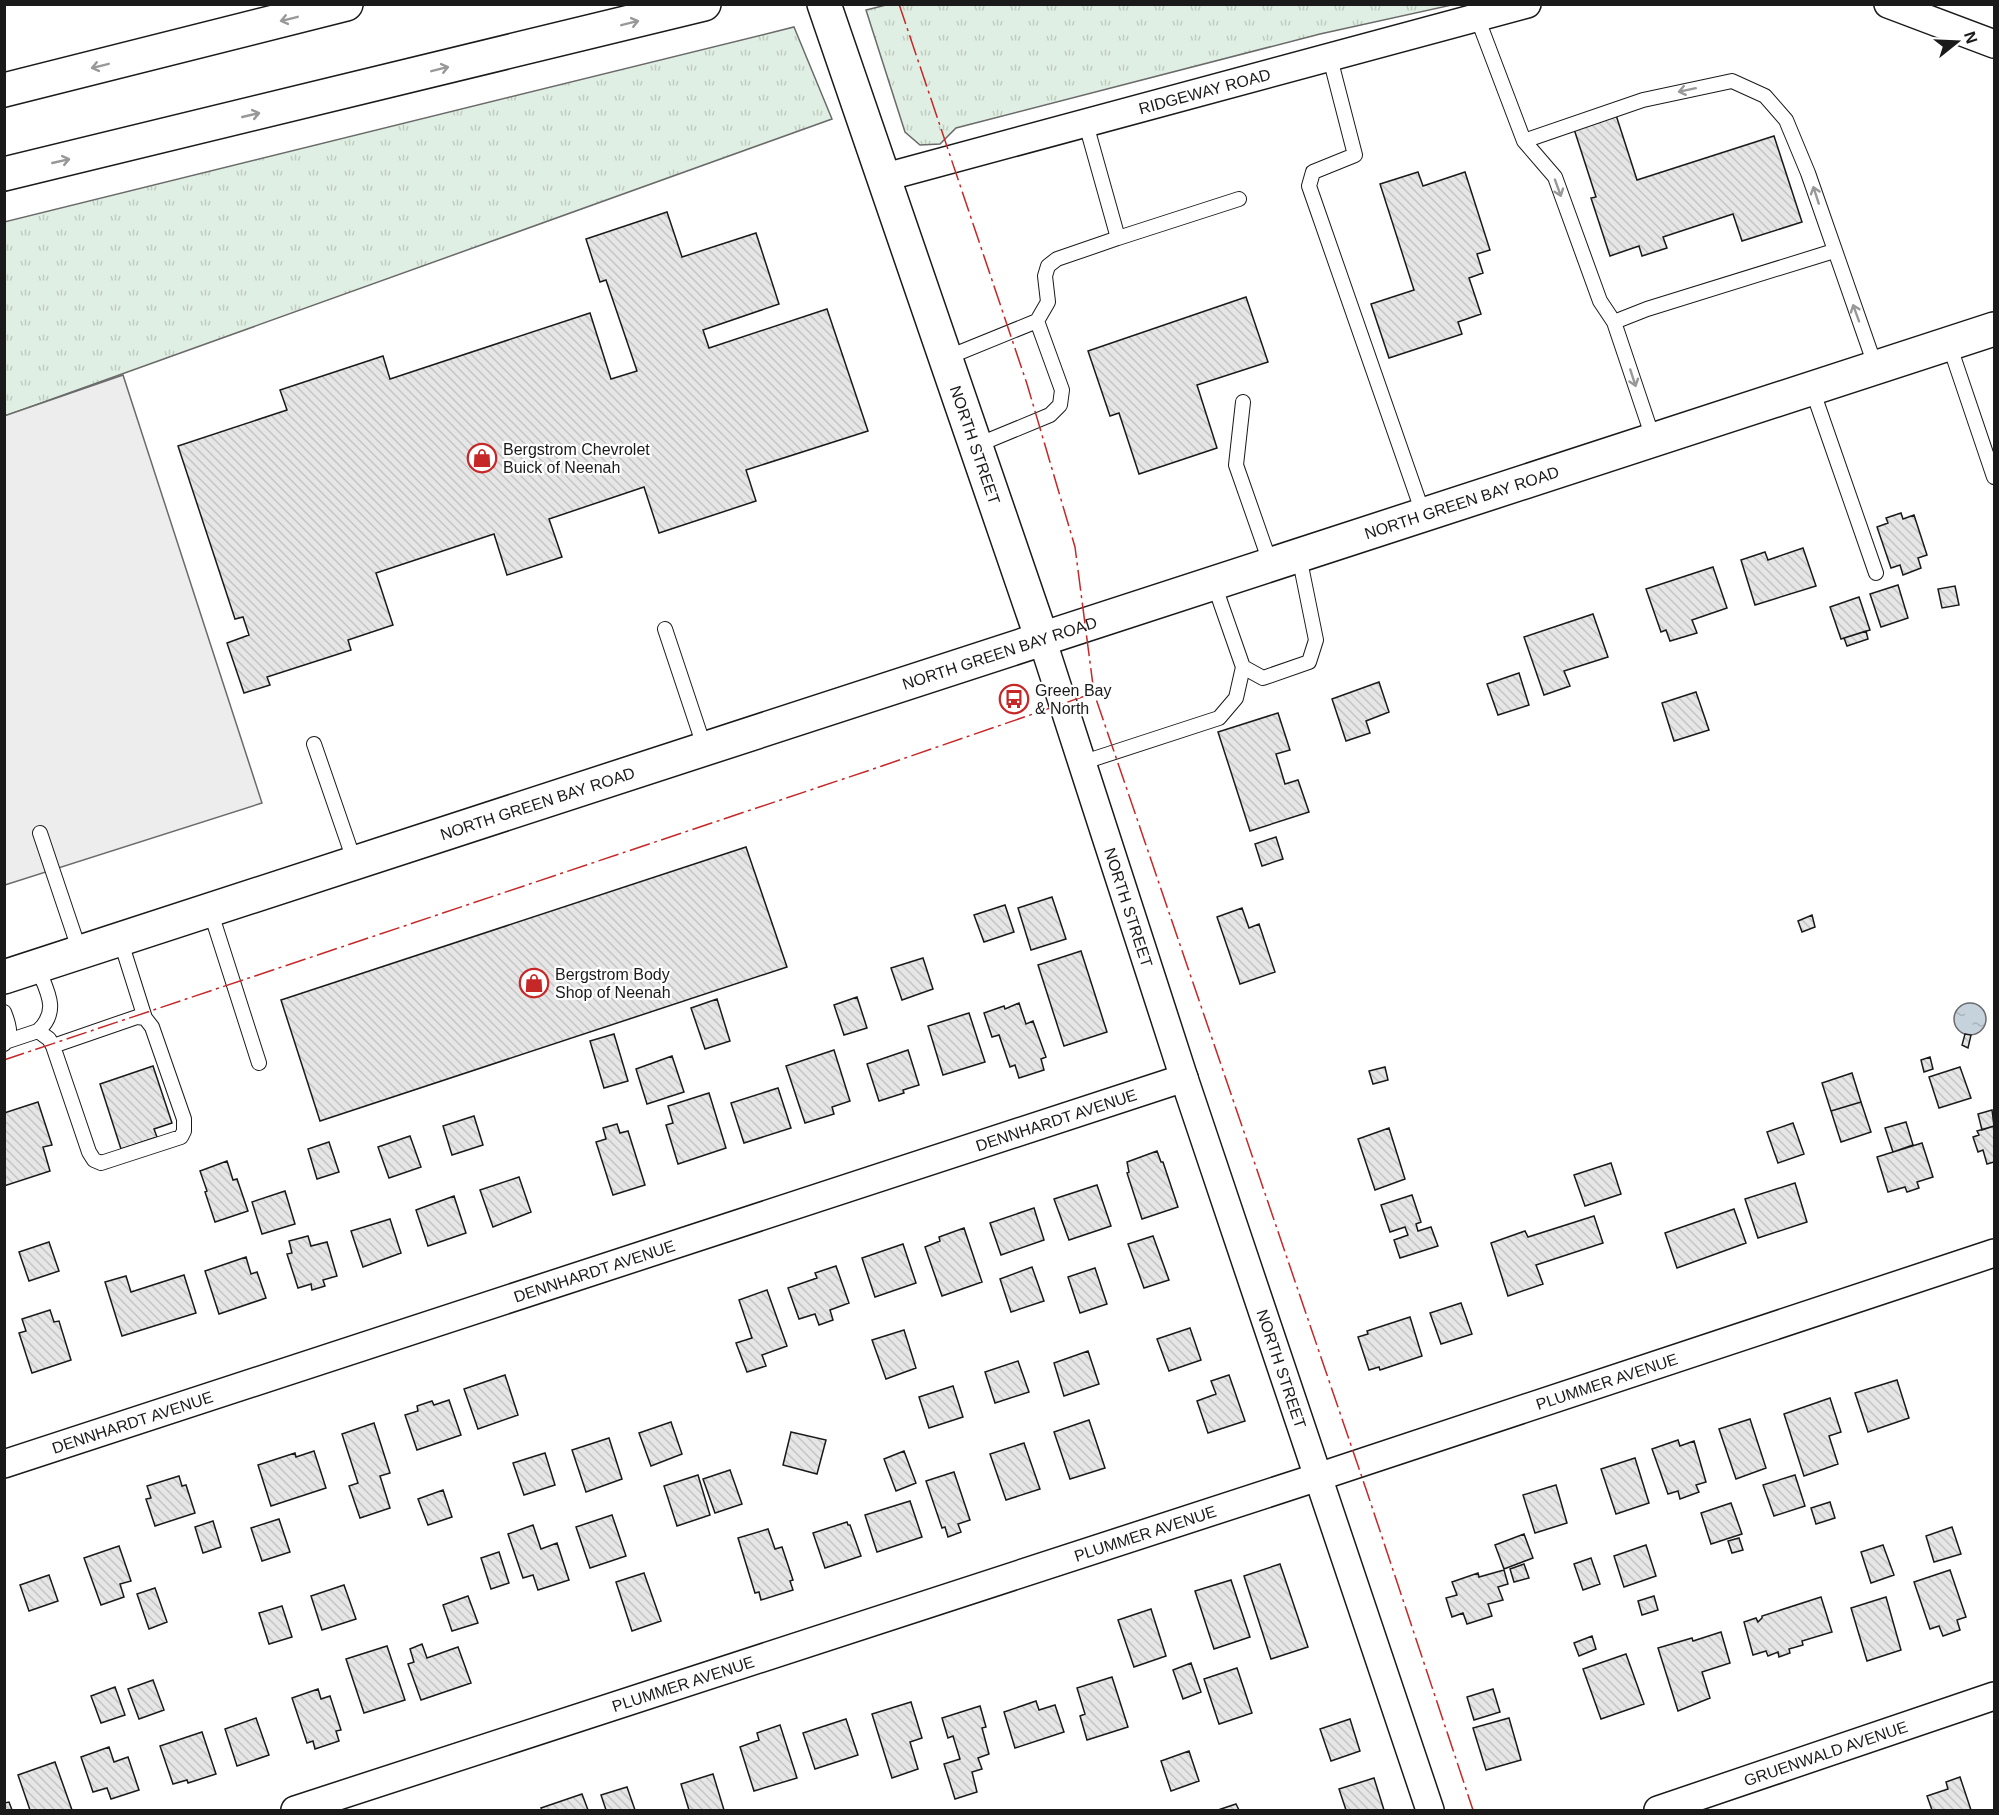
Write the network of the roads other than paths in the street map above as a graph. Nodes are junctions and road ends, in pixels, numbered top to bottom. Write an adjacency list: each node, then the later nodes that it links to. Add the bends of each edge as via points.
1 (346, 4): 9 (main road, one-way to 9)
2 (704, 4): 12 (main road, one-way to 2)
3 (824, 4): 13 (main road, NORTH STREET)
4 (1527, 4): 6 (street, RIDGEWAY ROAD)
5 (1888, 4): 7 (street)
6 (1477, 17): 8 (street, RIDGEWAY ROAD); 11 (lane)
7 (1995, 44)
8 (1330, 58): 10 (street, RIDGEWAY ROAD); 28 (lane, via 1355,155 1313,172 1310,186)
9 (4, 90)
10 (1086, 124): 13 (street, RIDGEWAY ROAD); 15 (lane)
11 (1524, 141): 16 (lane, one-way to 11, via 1786,120 1765,96 1732,81 1642,100); 18 (lane, one-way to 18, via 1555,177 1600,301)
12 (4, 174)
13 (882, 178): 21 (main road, NORTH STREET)
14 (1239, 199): 15 (lane)
15 (1118, 237): 17 (lane, via 1057,259 1048,266 1048,302)
16 (1834, 250): 18 (lane); 22 (lane, one-way to 16)
17 (1037, 321): 21 (lane); 26 (lane, via 1062,390 1060,405 1050,415)
18 (1614, 322): 25 (lane, one-way to 25)
19 (1995, 329): 20 (main road, NORTH GREEN BAY ROAD)
20 (1949, 344): 22 (main road, NORTH GREEN BAY ROAD); 27 (lane)
21 (944, 358): 26 (main road, NORTH STREET)
22 (1876, 368): 23 (main road, NORTH GREEN BAY ROAD)
23 (1812, 389): 25 (main road, NORTH GREEN BAY ROAD); 30 (lane)
24 (1243, 402): 29 (lane, via 1236,465)
25 (1653, 441): 28 (main road, NORTH GREEN BAY ROAD)
26 (975, 446): 33 (main road, NORTH STREET)
27 (1995, 477)
28 (1424, 516): 29 (main road, NORTH GREEN BAY ROAD)
29 (1285, 561): 31 (main road, NORTH GREEN BAY ROAD); 34 (lane, via 1316,640 1309,662 1263,678)
30 (1876, 573)
31 (1214, 584): 33 (main road, NORTH GREEN BAY ROAD); 34 (lane)
32 (665, 628): 36 (lane)
33 (1042, 639): 36 (main road, NORTH GREEN BAY ROAD); 37 (street, NORTH STREET)
34 (1243, 667): 37 (lane, via 1236,698 1219,718)
35 (315, 744): 39 (lane)
36 (705, 749): 39 (main road, NORTH GREEN BAY ROAD)
37 (1081, 763): 51 (street, NORTH STREET)
38 (40, 833): 42 (lane)
39 (355, 863): 40 (main road, NORTH GREEN BAY ROAD)
40 (210, 910): 41 (main road, NORTH GREEN BAY ROAD); 50 (lane)
41 (120, 939): 42 (main road, NORTH GREEN BAY ROAD); 46 (lane)
42 (80, 952): 43 (main road, NORTH GREEN BAY ROAD)
43 (37, 966): 44 (main road, NORTH GREEN BAY ROAD); 47 (lane, via 52,1006 46,1024)
44 (4, 977)
45 (4, 1012): 48 (lane, via 8,1024)
46 (146, 1018): 49 (lane, via 137,1017); 49 (lane, via 173,1088 184,1131 181,1137 101,1164 89,1152)
47 (38, 1031): 48 (lane); 49 (lane)
48 (6, 1042)
49 (53, 1046)
50 (258, 1063)
51 (1184, 1078): 53 (street, DENNHARDT AVENUE); 54 (street, NORTH STREET)
52 (1995, 1253): 54 (street, PLUMMER AVENUE)
53 (4, 1464)
54 (1318, 1477): 56 (street, PLUMMER AVENUE); 57 (street, NORTH STREET)
55 (1995, 1696): 58 (street, GRUENWALD AVENUE)
56 (295, 1810)
57 (1430, 1810)
58 (1658, 1810)

